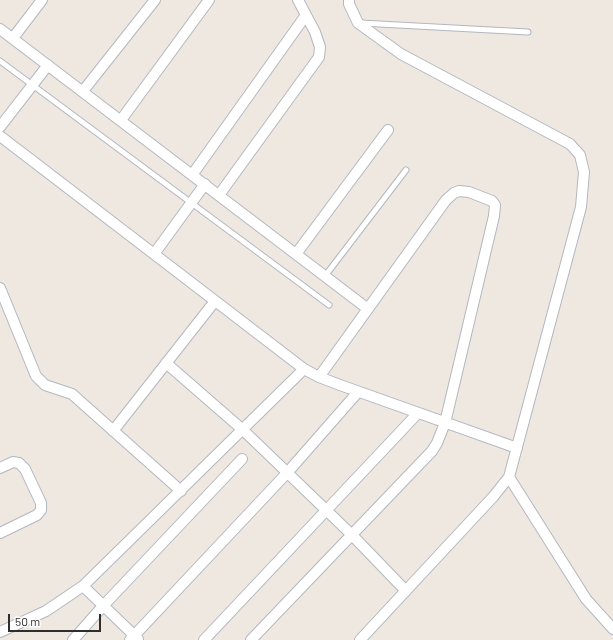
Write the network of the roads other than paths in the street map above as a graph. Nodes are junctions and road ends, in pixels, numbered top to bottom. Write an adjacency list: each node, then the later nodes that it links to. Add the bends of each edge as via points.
1 (42, 0): 10 (street)
2 (155, 0): 14 (street)
3 (209, 0): 15 (street)
4 (298, 0): 6 (street)
5 (349, 0): 7 (street)
6 (306, 15): 20 (street); 22 (street, via 320,47 319,57)
7 (358, 23): 9 (lane); 39 (street, via 401,54 570,144 580,155 584,172 581,207)
8 (0, 29): 10 (street)
9 (528, 32)
10 (13, 38): 12 (street)
11 (0, 61): 13 (lane)
12 (48, 65): 13 (street); 14 (street)
13 (32, 85): 16 (street); 23 (lane)
14 (83, 91): 15 (street)
15 (121, 120): 20 (street)
16 (0, 127)
17 (388, 130): 25 (street)
18 (0, 136): 24 (street)
19 (406, 170): 26 (lane)
20 (192, 174): 21 (street)
21 (205, 184): 22 (street); 23 (street)
22 (219, 195): 25 (street)
23 (191, 204): 24 (street); 29 (lane)
24 (154, 254): 28 (street)
25 (296, 254): 26 (street)
26 (325, 276): 30 (street)
27 (0, 288): 38 (street, via 36,376 45,385 72,394)
28 (215, 301): 31 (street); 32 (street)
29 (329, 305)
30 (368, 309): 33 (street); 36 (street, via 446,200 454,193 469,192 492,201 495,205 494,216)
31 (166, 363): 37 (street); 38 (street)
32 (304, 369): 33 (street); 37 (street)
33 (319, 377): 34 (street)
34 (358, 392): 35 (street); 42 (street)
35 (418, 413): 36 (street); 45 (street)
36 (445, 422): 39 (street); 47 (street, via 432,450)
37 (243, 430): 42 (street); 44 (street)
38 (113, 431): 44 (street)
39 (517, 448): 43 (street)
40 (242, 459): 50 (street)
41 (0, 468): 46 (street, via 12,462 19,463 25,469 41,504 41,510 37,515)
42 (287, 474): 45 (street); 53 (street)
43 (509, 478): 49 (street); 51 (street, via 586,599)
44 (181, 491): 48 (street)
45 (326, 511): 47 (street); 55 (street)
46 (0, 533)
47 (352, 535): 49 (street); 56 (street)
48 (83, 586): 50 (street); 52 (street, via 46,611)
49 (406, 592): 57 (street)
50 (103, 606): 53 (street); 54 (street)
51 (613, 629)
52 (0, 632)
53 (134, 638)
54 (73, 640)
55 (204, 640)
56 (251, 640)
57 (360, 640)

